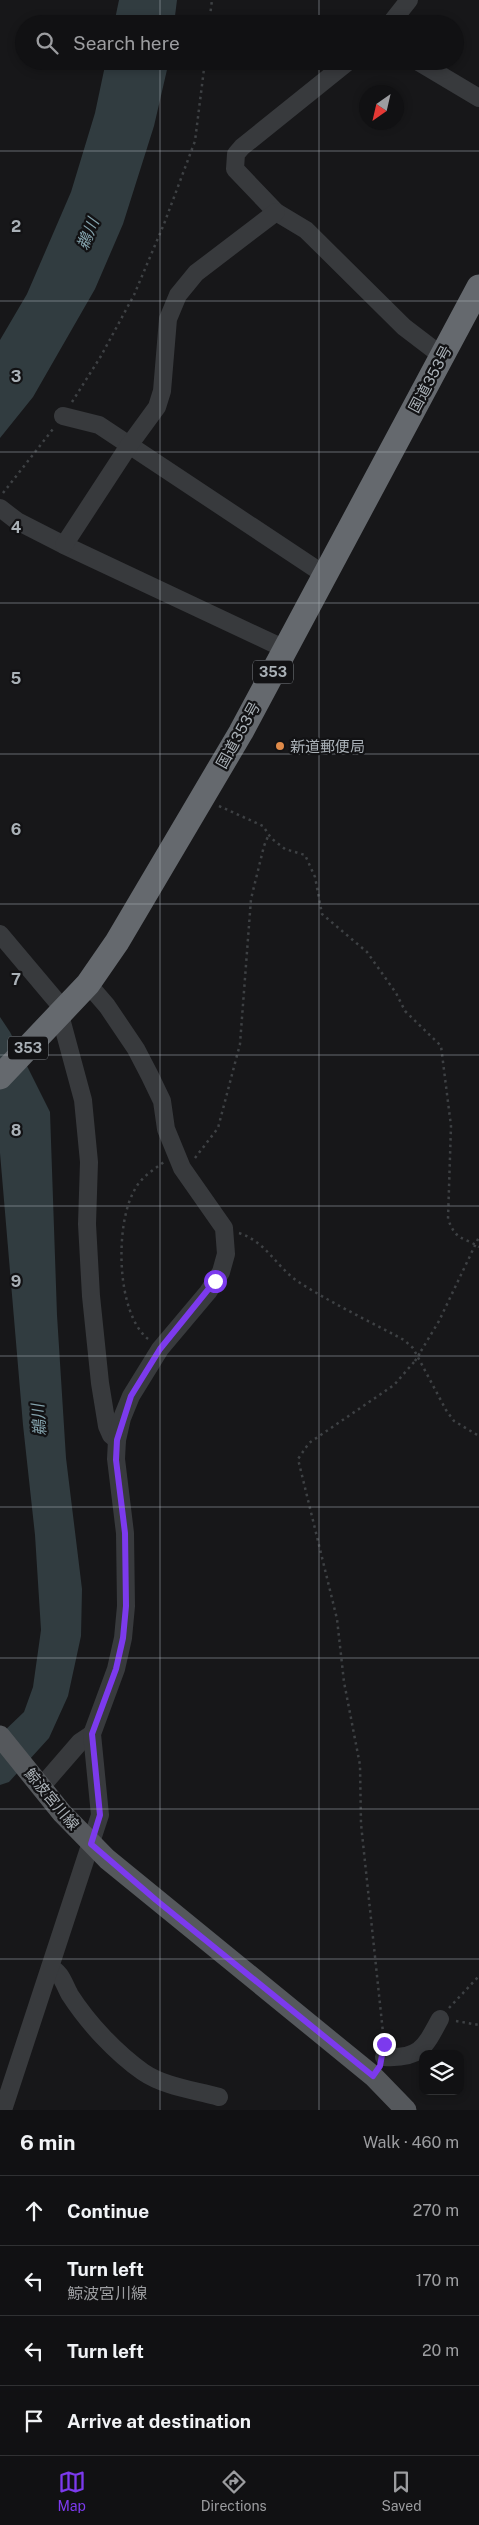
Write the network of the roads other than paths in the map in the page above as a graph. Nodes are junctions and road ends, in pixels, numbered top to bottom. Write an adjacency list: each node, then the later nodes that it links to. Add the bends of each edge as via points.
1 (409, 0): 2 (street)
2 (397, 15)
3 (339, 70): 6 (street, via 236,154 235,168)
4 (432, 70): 5 (street)
5 (479, 98)
6 (276, 212): 9 (street, via 306,230 397,321); 11 (street, via 196,273 178,295 168,319 160,400)
7 (479, 287): 8 (highway, 国道353号 / 353)
8 (473, 314): 9 (highway, 国道353号 / 353)
9 (442, 356): 14 (highway, 国道353号 / 353)
10 (63, 416): 11 (street, via 99,425)
11 (130, 444): 13 (street); 14 (street)
12 (0, 508): 13 (street, via 17,521)
13 (64, 545): 15 (street)
14 (325, 574): 15 (highway, 国道353号 / 353)
15 (285, 649): 17 (highway, 国道353号 / 353, via 202,799 117,942)
16 (0, 934): 18 (street)
17 (88, 984): 18 (highway, 国道353号 / 353); 20 (street, via 136,1049 150,1076 162,1101 166,1129 178,1160 224,1228 226,1254 221,1272 200,1303 160,1349 131,1396)
18 (60, 1015): 19 (highway, 国道353号 / 353); 20 (street, via 83,1100 89,1162 87,1224 91,1296 100,1383 108,1426)
19 (0, 1077)
20 (117, 1440): 21 (street, via 116,1460 126,1542 126,1606 116,1669)
21 (92, 1734): 23 (street); 24 (street, via 100,1815)
22 (0, 1736): 23 (main road, 鯨波宮川線)
23 (38, 1784): 24 (main road, 鯨波宮川線)
24 (91, 1844): 25 (street); 30 (main road, 鯨波宮川線, via 373,2076)
25 (50, 1968): 28 (street, via 61,1976 98,2031 142,2072 156,2080); 29 (street)
26 (440, 2019): 27 (street, via 420,2050 402,2058)
27 (384, 2057)
28 (219, 2097)
29 (4, 2105)
30 (406, 2110)

